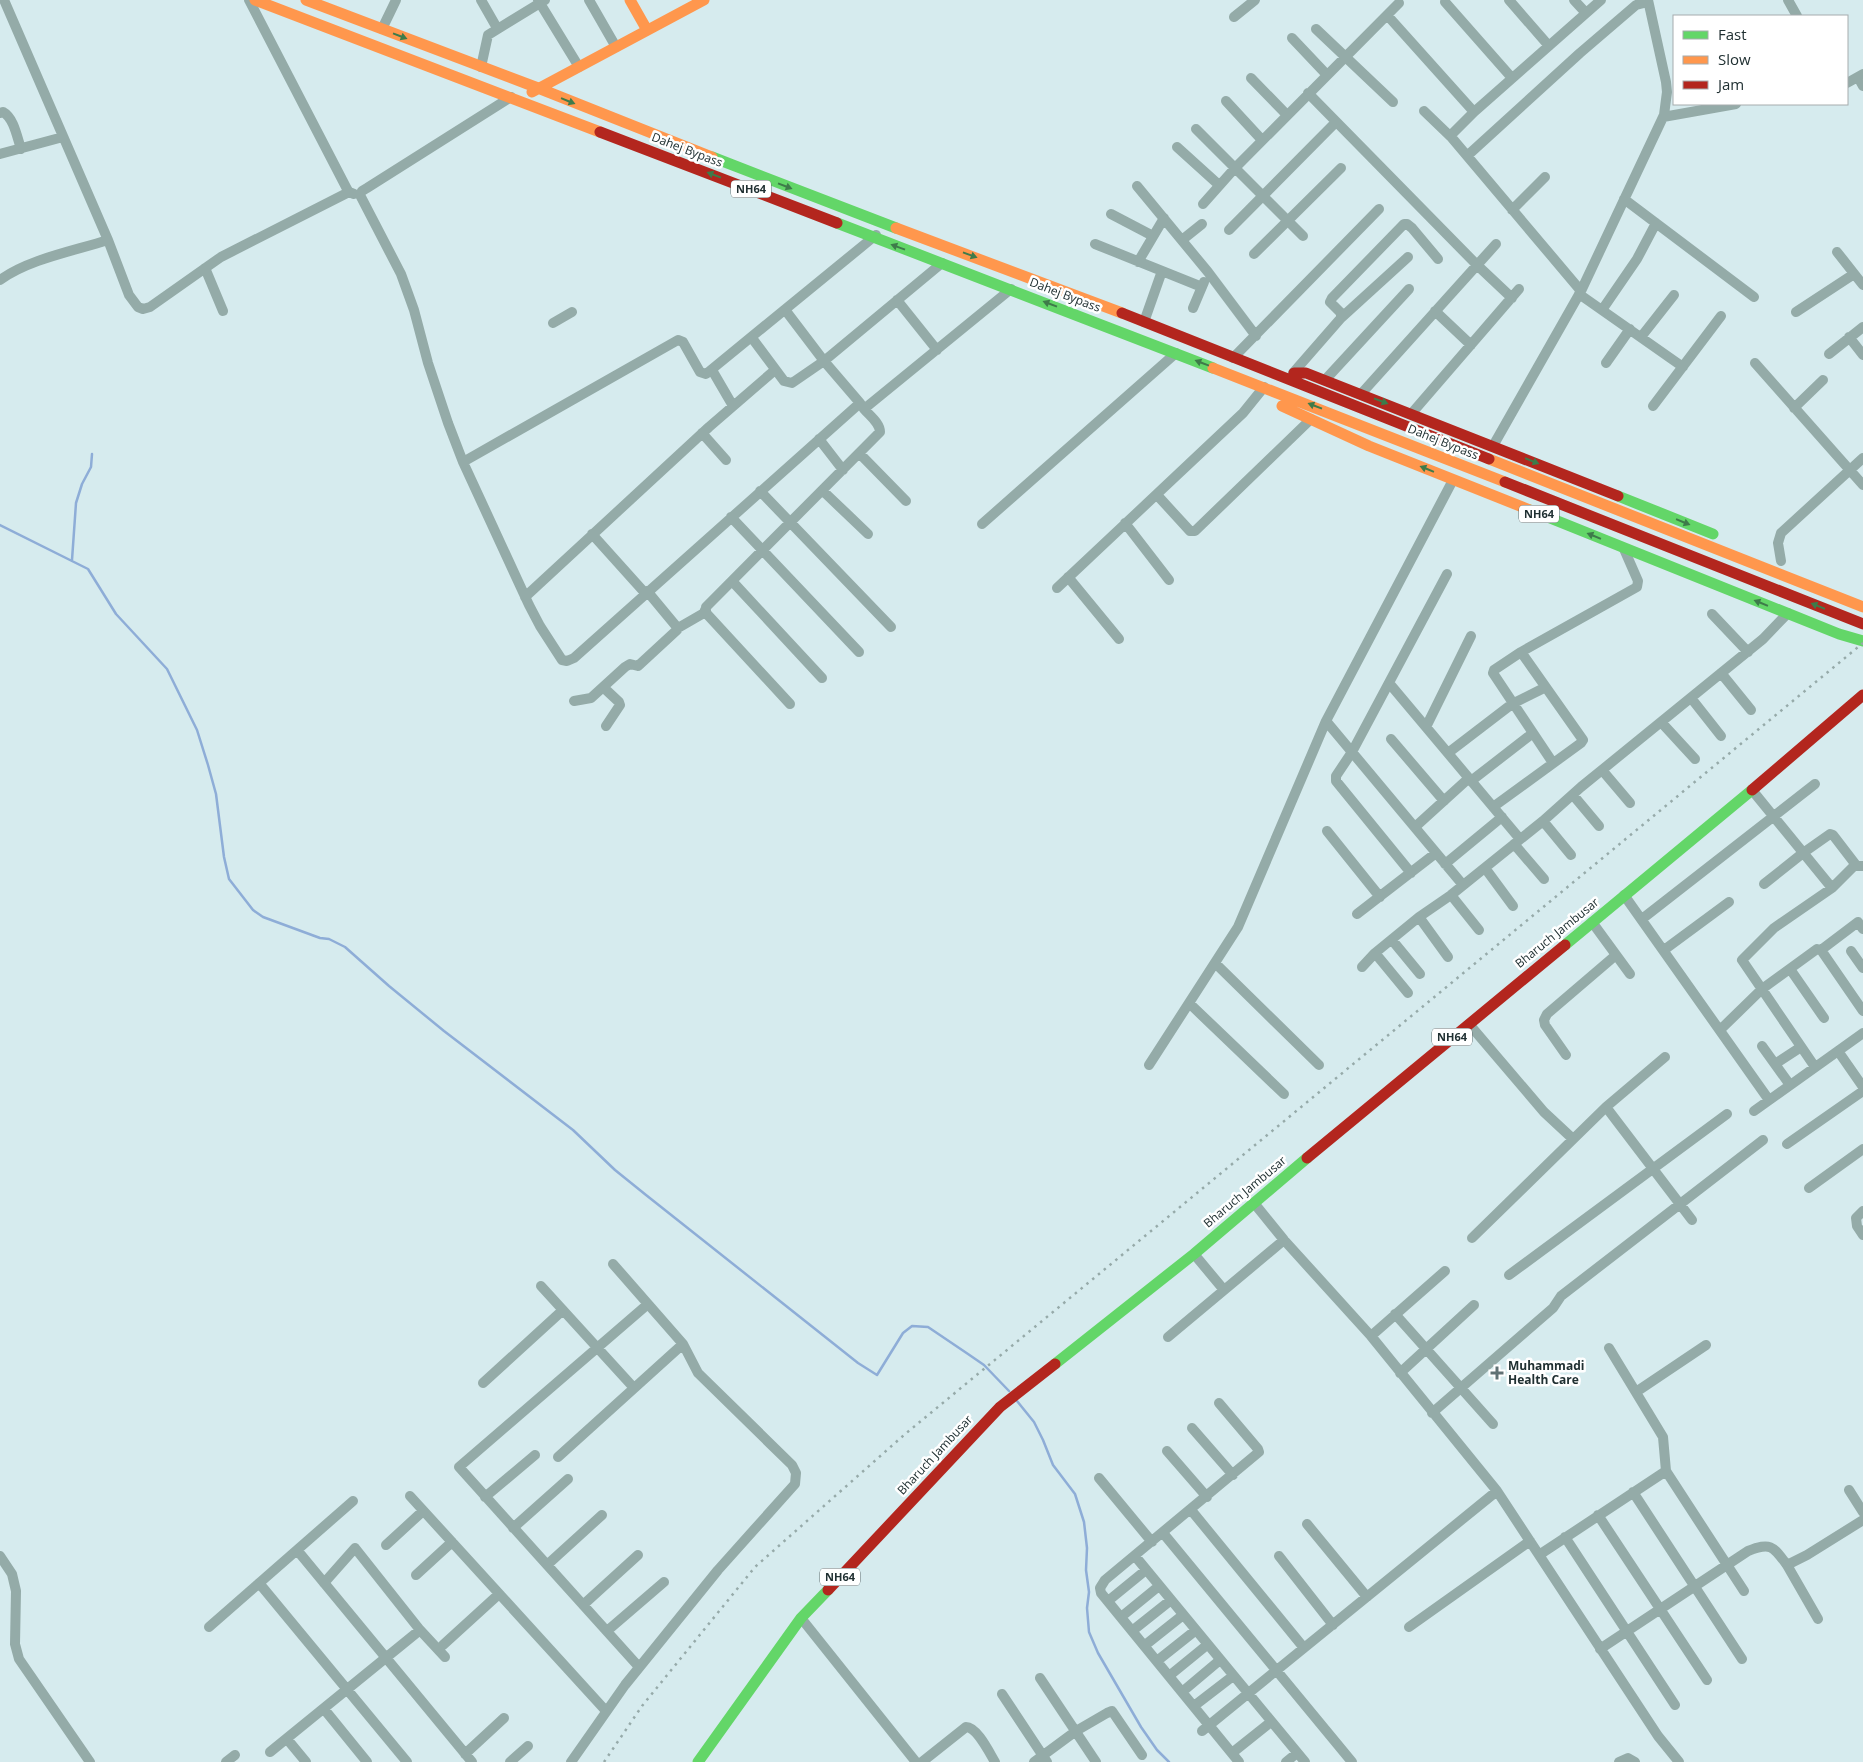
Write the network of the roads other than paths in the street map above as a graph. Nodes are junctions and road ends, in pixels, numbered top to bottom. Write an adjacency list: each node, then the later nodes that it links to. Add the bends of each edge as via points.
1 (4, 0): 53 (street)
2 (249, 0): 65 (street)
3 (255, 0): 42 (main road, Dahej Bypass / NH64)
4 (306, 0): 21 (main road, Dahej Bypass / NH64)
5 (338, 0): 21 (street)
6 (396, 0): 26 (street)
7 (481, 0): 25 (street)
8 (589, 0): 31 (street)
9 (630, 0): 28 (main road)
10 (704, 0): 28 (main road)
11 (1255, 0): 24 (street)
12 (1509, 0): 30 (street)
13 (1574, 0): 20 (street)
14 (1601, 0): 20 (street)
15 (1788, 0): 23 (street)
16 (541, 1): 25 (street); 34 (street)
17 (1648, 1): 50 (street, via 1667,87); 59 (street, via 1639,4 1580,53)
18 (1446, 2): 37 (street)
19 (1399, 3): 22 (street)
20 (1586, 13): 30 (street)
21 (346, 15): 26 (main road, Dahej Bypass / NH64)
22 (1387, 15): 32 (street); 47 (street)
23 (1796, 15)
24 (1234, 17)
25 (497, 28): 33 (street, via 488,35)
26 (382, 29): 33 (main road, Dahej Bypass / NH64, one-way to 33)
27 (1316, 29): 32 (street)
28 (647, 30): 31 (main road)
29 (1292, 38): 35 (street)
30 (1549, 46): 37 (street)
31 (616, 47): 34 (main road)
32 (1346, 56): 35 (street); 44 (street)
33 (481, 67): 40 (main road, Dahej Bypass / NH64)
34 (579, 67): 40 (main road)
35 (1327, 74): 41 (street)
36 (1251, 78): 49 (street)
37 (1512, 78): 47 (street)
38 (1861, 79): 39 (street)
39 (1848, 83)
40 (538, 88): 42 (main road); 77 (main road, Dahej Bypass / NH64, one-way to 77)
41 (1308, 93): 49 (street); 51 (street)
42 (514, 98): 66 (street, via 362,190); 81 (main road, Dahej Bypass / NH64, one-way to 42)
43 (1226, 101): 55 (street)
44 (1393, 102)
45 (1730, 105): 50 (street)
46 (1424, 111): 54 (street)
47 (1474, 112): 54 (street)
48 (0, 113): 57 (street, via 10,119)
49 (1287, 115): 55 (street)
50 (1663, 117): 68 (street)
51 (1336, 122): 67 (street); 92 (street)
52 (1196, 129): 60 (street)
53 (63, 137): 57 (street); 82 (street)
54 (1451, 137): 59 (street)
55 (1262, 140): 60 (street)
56 (1176, 147): 63 (street)
57 (21, 148): 58 (street)
58 (0, 154)
59 (1467, 156): 71 (street)
60 (1235, 168): 63 (street); 67 (street)
61 (1341, 168): 74 (street)
62 (1545, 176): 71 (street)
63 (1219, 185): 69 (street)
64 (1138, 186): 73 (street)
65 (349, 192): 66 (street); 93 (street)
66 (360, 195): 157 (street, via 401,274)
67 (1263, 196): 74 (street); 78 (street)
68 (1624, 199): 75 (street); 103 (street)
69 (1203, 204)
70 (1379, 209): 121 (street)
71 (1512, 210): 103 (street)
72 (1111, 214): 79 (street)
73 (1164, 218): 79 (street); 83 (street)
74 (1288, 221): 80 (street); 87 (street)
75 (1656, 223): 105 (street); 109 (street, via 1635,263)
76 (1202, 224): 83 (street)
77 (888, 225): 81 (street); 117 (main road, Dahej Bypass / NH64, one-way to 117)
78 (1229, 230)
79 (1153, 236): 90 (street)
80 (1303, 236)
81 (874, 238): 91 (main road, Dahej Bypass / NH64, one-way to 81); 111 (street)
82 (108, 240): 93 (street, via 134,303 143,309); 97 (street, via 34,263)
83 (1182, 240): 95 (street)
84 (1095, 244): 90 (street)
85 (1496, 244): 92 (street)
86 (1837, 252): 96 (street)
87 (1254, 254)
88 (1408, 257): 116 (street)
89 (1438, 259): 116 (street, via 1412,228 1404,224 1332,298 1330,302 1341,313)
90 (1138, 262): 94 (street)
91 (942, 263): 100 (main road, Dahej Bypass / NH64); 107 (street)
92 (1477, 265): 106 (street); 112 (street)
93 (205, 268): 110 (street)
94 (1162, 272): 99 (street); 117 (street)
95 (1208, 272): 99 (street); 121 (street)
96 (1854, 274): 98 (street); 114 (street)
97 (0, 280)
98 (1863, 285)
99 (1202, 287): 108 (street)
100 (1011, 289): 126 (street); 127 (main road, Dahej Bypass / NH64, one-way to 100)
101 (1409, 289): 141 (street)
102 (1519, 289): 106 (street)
103 (1580, 292): 109 (street); 153 (street)
104 (1674, 295): 122 (street)
105 (1754, 297)
106 (1512, 298): 125 (street)
107 (897, 300): 126 (street); 131 (street)
108 (1192, 308)
109 (1602, 310): 120 (street)
110 (223, 311)
111 (786, 311): 123 (street); 131 (street)
112 (1435, 311): 125 (street); 144 (street)
113 (572, 312): 118 (street)
114 (1796, 312)
115 (1721, 316): 135 (street)
116 (1341, 318): 139 (street)
117 (1144, 322): 130 (main road, Dahej Bypass / NH64)
118 (553, 323)
119 (1863, 327): 124 (street)
120 (1630, 329): 122 (street); 133 (street)
121 (1256, 336): 130 (street)
122 (1641, 337): 135 (street)
123 (752, 338): 136 (street); 137 (street)
124 (1849, 338): 128 (street); 129 (street)
125 (1471, 345): 149 (street)
126 (937, 350): 146 (street)
127 (1176, 352): 140 (main road, Dahej Bypass / NH64, one-way to 127); 169 (street)
128 (1829, 354)
129 (1863, 355)
130 (1234, 358): 132 (main road, Dahej Bypass / NH64)
131 (824, 361): 137 (street, via 792,383 784,381); 146 (street)
132 (1245, 363): 138 (main road, Dahej Bypass / NH64); 140 (main road)
133 (1606, 363)
134 (1755, 363): 148 (street)
135 (1682, 367): 147 (street)
136 (712, 370): 145 (street); 157 (street, via 702,374 684,342 678,340)
137 (775, 370): 145 (street)
138 (1268, 372): 139 (main road, NH64); 183 (main road, Dahej Bypass)
139 (1293, 373): 141 (main road, NH64, via 1306,373)
140 (1244, 379): 143 (main road, NH64)
141 (1325, 380): 144 (main road, NH64)
142 (1823, 380): 148 (street)
143 (1263, 389): 150 (main road, NH64, via 1279,404); 164 (street, via 1243,413); 187 (main road, Dahej Bypass, one-way to 143)
144 (1361, 394): 149 (main road, NH64, one-way to 149)
145 (733, 406): 151 (street)
146 (862, 406): 152 (street); 154 (street, via 880,432)
147 (1653, 406)
148 (1794, 408): 159 (street)
149 (1412, 414): 153 (main road, NH64)
150 (1311, 419): 160 (main road, NH64, one-way to 150); 164 (street, via 1195,531 1190,531)
151 (702, 433): 156 (street); 170 (street)
152 (819, 439): 158 (street); 162 (street)
153 (1493, 446): 172 (main road, NH64, one-way to 172)
154 (860, 454): 158 (street); 165 (street)
155 (1863, 458): 159 (street)
156 (726, 460)
157 (463, 462): 182 (street)
158 (843, 470): 163 (street)
159 (1850, 470): 161 (street); 175 (street, via 1781,533 1778,543)
160 (1453, 480): 173 (main road, NH64, one-way to 160); 209 (street)
161 (1863, 485)
162 (760, 491): 166 (street); 167 (street)
163 (824, 491): 167 (street); 171 (street)
164 (1157, 494): 168 (street)
165 (906, 500)
166 (731, 517): 174 (street); 181 (street)
167 (791, 522): 174 (street); 188 (street)
168 (1125, 523): 177 (street); 179 (street)
169 (982, 524)
170 (592, 534): 181 (street); 182 (street)
171 (868, 534)
172 (1725, 539)
173 (1623, 548): 186 (main road, NH64, one-way to 173); 193 (street, via 1638,581 1637,587)
174 (763, 550): 178 (street); 194 (street)
175 (1781, 561)
176 (1447, 574): 200 (street)
177 (1068, 577): 180 (street); 191 (street)
178 (732, 580): 184 (street); 199 (street)
179 (1169, 580)
180 (1057, 588)
181 (646, 592): 182 (street, via 574,658 566,661 558,655); 189 (street)
182 (525, 596)
183 (1863, 607)
184 (705, 610): 189 (street); 206 (street)
185 (1712, 614): 196 (street)
186 (1788, 614): 192 (main road, NH64); 196 (street)
187 (1863, 624)
188 (892, 627)
189 (678, 628): 201 (street, via 638,666 630,664 625,667)
190 (1471, 636): 212 (street)
191 (1119, 639)
192 (1863, 641)
193 (1531, 646): 195 (street); 197 (street)
194 (859, 652)
195 (1520, 652): 197 (street); 207 (street, via 1493,674)
196 (1748, 652): 198 (street)
197 (1529, 664): 219 (street, via 1583,740)
198 (1721, 673): 204 (street); 208 (street)
199 (822, 678)
200 (1389, 683): 212 (street); 216 (street)
201 (603, 687): 205 (street, via 591,698); 211 (street, via 620,705)
202 (1542, 689): 207 (street)
203 (1863, 695): 223 (main road, Bharuch Jambusar / NH64)
204 (1691, 698): 210 (street); 214 (street)
205 (574, 701)
206 (790, 704)
207 (1512, 704): 213 (street); 217 (street)
208 (1751, 710)
209 (1326, 721): 216 (street); 264 (street, via 1238,927)
210 (1661, 722): 218 (street); 220 (street)
211 (606, 726)
212 (1426, 727): 217 (street)
213 (1533, 734): 219 (street); 221 (street)
214 (1721, 736)
215 (1391, 739): 225 (street)
216 (1352, 752): 232 (street); 241 (street, via 1338,772 1336,781)
217 (1448, 753): 221 (street)
218 (1694, 759)
219 (1553, 763): 227 (street)
220 (1602, 770): 224 (street); 226 (street)
221 (1470, 780): 225 (street); 227 (street)
222 (1815, 784): 228 (street)
223 (1752, 790): 228 (street); 247 (main road, Bharuch Jambusar / NH64)
224 (1573, 795): 230 (street); 231 (street)
225 (1444, 801): 232 (street)
226 (1630, 803)
227 (1493, 807): 229 (street)
228 (1773, 817): 236 (street); 253 (street)
229 (1502, 818): 234 (street); 238 (street)
230 (1544, 821): 234 (street); 237 (street)
231 (1598, 826)
232 (1415, 828): 235 (street)
233 (1327, 831): 248 (street)
234 (1517, 842): 240 (street); 242 (street)
235 (1436, 853): 238 (street); 241 (street)
236 (1803, 853): 239 (street, via 1830,834); 243 (street); 245 (street)
237 (1571, 855)
238 (1445, 864): 244 (street)
239 (1859, 865): 245 (street)
240 (1485, 868): 244 (street); 250 (street)
241 (1412, 873): 248 (street)
242 (1544, 879)
243 (1764, 884)
244 (1463, 885): 246 (street)
245 (1832, 888): 270 (street, via 1774,928 1742,960)
246 (1451, 895): 252 (street); 256 (street)
247 (1624, 895): 253 (street); 254 (main road, Bharuch Jambusar / NH64)
248 (1380, 897): 251 (street)
249 (1729, 902): 258 (street)
250 (1513, 906)
251 (1357, 914)
252 (1419, 917): 257 (street); 263 (street)
253 (1642, 919): 258 (street)
254 (1592, 922): 262 (street); 275 (main road, Bharuch Jambusar / NH64)
255 (1863, 929): 259 (street, via 1858,922)
256 (1479, 930)
257 (1392, 940): 261 (street); 268 (street)
258 (1664, 950): 276 (street)
259 (1821, 950): 267 (street, via 1816,950); 273 (street)
260 (1851, 951): 266 (street)
261 (1376, 954): 265 (street); 271 (street)
262 (1616, 955): 269 (street); 281 (street, via 1544,1020)
263 (1448, 957)
264 (1216, 963): 272 (street); 285 (street)
265 (1362, 967)
266 (1863, 968)
267 (1790, 969): 270 (street); 274 (street)
268 (1420, 974)
269 (1630, 974)
270 (1762, 989): 276 (street); 279 (street)
271 (1408, 993)
272 (1189, 1003): 284 (street); 290 (street)
273 (1863, 1011)
274 (1824, 1018)
275 (1469, 1024): 295 (street, via 1544,1112); 301 (main road, Bharuch Jambusar / NH64)
276 (1720, 1030): 291 (street)
277 (1863, 1033): 280 (street)
278 (1762, 1046): 283 (street)
279 (1801, 1047): 283 (street); 286 (street)
280 (1838, 1051): 286 (street); 288 (street)
281 (1566, 1055)
282 (1665, 1057): 292 (street)
283 (1775, 1064): 287 (street)
284 (1149, 1065)
285 (1319, 1066)
286 (1815, 1067): 287 (street)
287 (1790, 1085): 291 (street)
288 (1863, 1087)
289 (1863, 1091): 297 (street)
290 (1284, 1094)
291 (1769, 1100): 293 (street)
292 (1606, 1107): 295 (street); 299 (street)
293 (1754, 1111)
294 (1727, 1114): 299 (street)
295 (1573, 1139): 306 (street)
296 (1763, 1140): 302 (street)
297 (1787, 1144)
298 (1863, 1149): 300 (street)
299 (1653, 1168): 302 (street); 311 (street)
300 (1809, 1188)
301 (1254, 1203): 307 (street); 308 (main road, Bharuch Jambusar / NH64)
302 (1680, 1204): 304 (street); 328 (street, via 1561,1296 1553,1308)
303 (1863, 1211): 305 (street, via 1856,1222)
304 (1692, 1220)
305 (1863, 1235)
306 (1472, 1238)
307 (1284, 1240): 313 (street); 318 (street)
308 (1194, 1254): 313 (street); 389 (main road, Bharuch Jambusar / NH64, via 1000,1407)
309 (613, 1264): 314 (street)
310 (1445, 1271): 317 (street)
311 (1509, 1275)
312 (541, 1286): 316 (street)
313 (1224, 1290): 319 (street)
314 (648, 1304): 320 (street); 323 (street)
315 (1474, 1306): 324 (street)
316 (563, 1310): 323 (street); 326 (street)
317 (1395, 1314): 318 (street); 324 (street)
318 (1371, 1336): 325 (street)
319 (1168, 1337)
320 (683, 1344): 327 (street); 409 (street, via 698,1373 792,1466 796,1473 795,1484 718,1570)
321 (1706, 1345): 329 (street)
322 (1609, 1348): 329 (street)
323 (598, 1349): 327 (street); 345 (street, via 459,1467)
324 (1426, 1349): 325 (street); 328 (street)
325 (1400, 1373): 331 (street)
326 (483, 1383)
327 (634, 1388): 336 (street)
328 (1460, 1388): 331 (street); 332 (street)
329 (1636, 1392): 337 (street, via 1663,1437)
330 (1219, 1403): 338 (street, via 1258,1449 1257,1455)
331 (1432, 1413): 342 (street)
332 (1493, 1424)
333 (1192, 1428): 338 (street)
334 (1167, 1451): 346 (street)
335 (535, 1455): 345 (street)
336 (558, 1457)
337 (1666, 1471): 343 (street); 371 (street)
338 (1233, 1475): 346 (street)
339 (1099, 1478): 360 (street)
340 (568, 1480): 355 (street)
341 (1849, 1490): 350 (street)
342 (1497, 1492): 358 (street); 382 (street)
343 (1633, 1492): 352 (street); 379 (street)
344 (410, 1496): 349 (street)
345 (485, 1496): 355 (street)
346 (1207, 1496): 348 (street)
347 (354, 1501): 362 (street)
348 (1191, 1510): 356 (street); 402 (street)
349 (423, 1511): 359 (street); 361 (street)
350 (1863, 1512)
351 (602, 1514): 370 (street)
352 (1598, 1515): 357 (street); 386 (street)
353 (1863, 1520): 372 (street)
354 (1307, 1524): 382 (street)
355 (514, 1528): 370 (street)
356 (1163, 1533): 360 (street); 410 (street)
357 (1565, 1537): 364 (street); 398 (street)
358 (1530, 1541): 364 (street); 393 (street)
359 (452, 1542): 374 (street); 381 (street)
360 (1152, 1542): 366 (street)
361 (386, 1545)
362 (297, 1550): 376 (street); 377 (street)
363 (638, 1555): 385 (street)
364 (1539, 1555): 403 (street)
365 (0, 1556): 436 (street, via 12,1574 16,1590 15,1644 19,1659)
366 (1135, 1556): 373 (street); 384 (street, via 1101,1584 1101,1593)
367 (1278, 1556): 391 (street)
368 (366, 1562): 369 (street); 369 (street, via 355,1548); 394 (street)
369 (340, 1565): 377 (street)
370 (547, 1565): 385 (street)
371 (1727, 1565): 372 (street, via 1748,1551 1768,1546 1775,1549); 379 (street); 380 (street)
372 (1787, 1565): 390 (street)
373 (1146, 1570): 378 (street); 384 (street)
374 (416, 1576)
375 (664, 1582): 396 (street)
376 (259, 1583): 392 (street); 415 (street)
377 (324, 1583): 405 (street)
378 (1159, 1586): 383 (street); 388 (street)
379 (1694, 1586): 386 (street); 406 (street)
380 (1744, 1591)
381 (499, 1594): 399 (street); 422 (street)
382 (1367, 1597): 391 (street)
383 (1171, 1600): 387 (street); 397 (street)
384 (1108, 1601): 388 (street)
385 (583, 1605): 396 (street)
386 (1660, 1609): 398 (street); 414 (street)
387 (1183, 1615): 395 (street); 401 (street)
388 (1121, 1617): 397 (street)
389 (801, 1618): 443 (main road, Bharuch Jambusar / NH64); 444 (street)
390 (1818, 1619)
391 (1333, 1624): 402 (street)
392 (209, 1626)
393 (1409, 1627)
394 (420, 1630): 404 (street); 405 (street)
395 (1196, 1630): 400 (street); 408 (street)
396 (607, 1631): 409 (street)
397 (1132, 1631): 401 (street)
398 (1626, 1632): 403 (street); 419 (street)
399 (443, 1645)
400 (1207, 1645): 407 (street); 411 (street)
401 (1144, 1646): 408 (street)
402 (1304, 1648): 410 (street)
403 (1600, 1649): 454 (street)
404 (445, 1657)
405 (386, 1658): 415 (street); 434 (street)
406 (1742, 1659)
407 (1220, 1660): 412 (street); 416 (street)
408 (1158, 1661): 411 (street)
409 (639, 1667): 422 (street)
410 (1277, 1670): 418 (street); 451 (street)
411 (1170, 1676): 416 (street)
412 (1233, 1676): 418 (street); 420 (street)
413 (1040, 1678): 426 (street)
414 (1708, 1680)
415 (347, 1690): 421 (street); 440 (street)
416 (1182, 1692): 420 (street)
417 (1002, 1694): 435 (street)
418 (1248, 1694): 424 (street); 425 (street)
419 (1675, 1705)
420 (1194, 1706): 425 (street)
421 (324, 1709): 427 (street); 439 (street)
422 (606, 1711): 442 (street)
423 (504, 1718): 434 (street)
424 (1271, 1722): 430 (street); 431 (street)
425 (1206, 1728): 430 (street)
426 (1076, 1731): 432 (street, via 1112,1711); 435 (street); 447 (street)
427 (287, 1739): 429 (street); 438 (street)
428 (528, 1746): 441 (street)
429 (270, 1752)
430 (1232, 1753): 448 (street)
431 (1297, 1753): 449 (street); 450 (street)
432 (1142, 1754)
433 (235, 1755): 437 (street)
434 (469, 1758)
435 (1041, 1760)
436 (90, 1762)
437 (226, 1762)
438 (306, 1762)
439 (367, 1762)
440 (408, 1762)
441 (510, 1762)
442 (571, 1762)
443 (698, 1762)
444 (916, 1762)
445 (922, 1762): 446 (street, via 970,1727)
446 (995, 1762)
447 (1096, 1762)
448 (1239, 1762)
449 (1286, 1762)
450 (1304, 1762)
451 (1352, 1762)
452 (1619, 1762): 453 (street, via 1628,1758)
453 (1634, 1762)
454 (1679, 1762)

